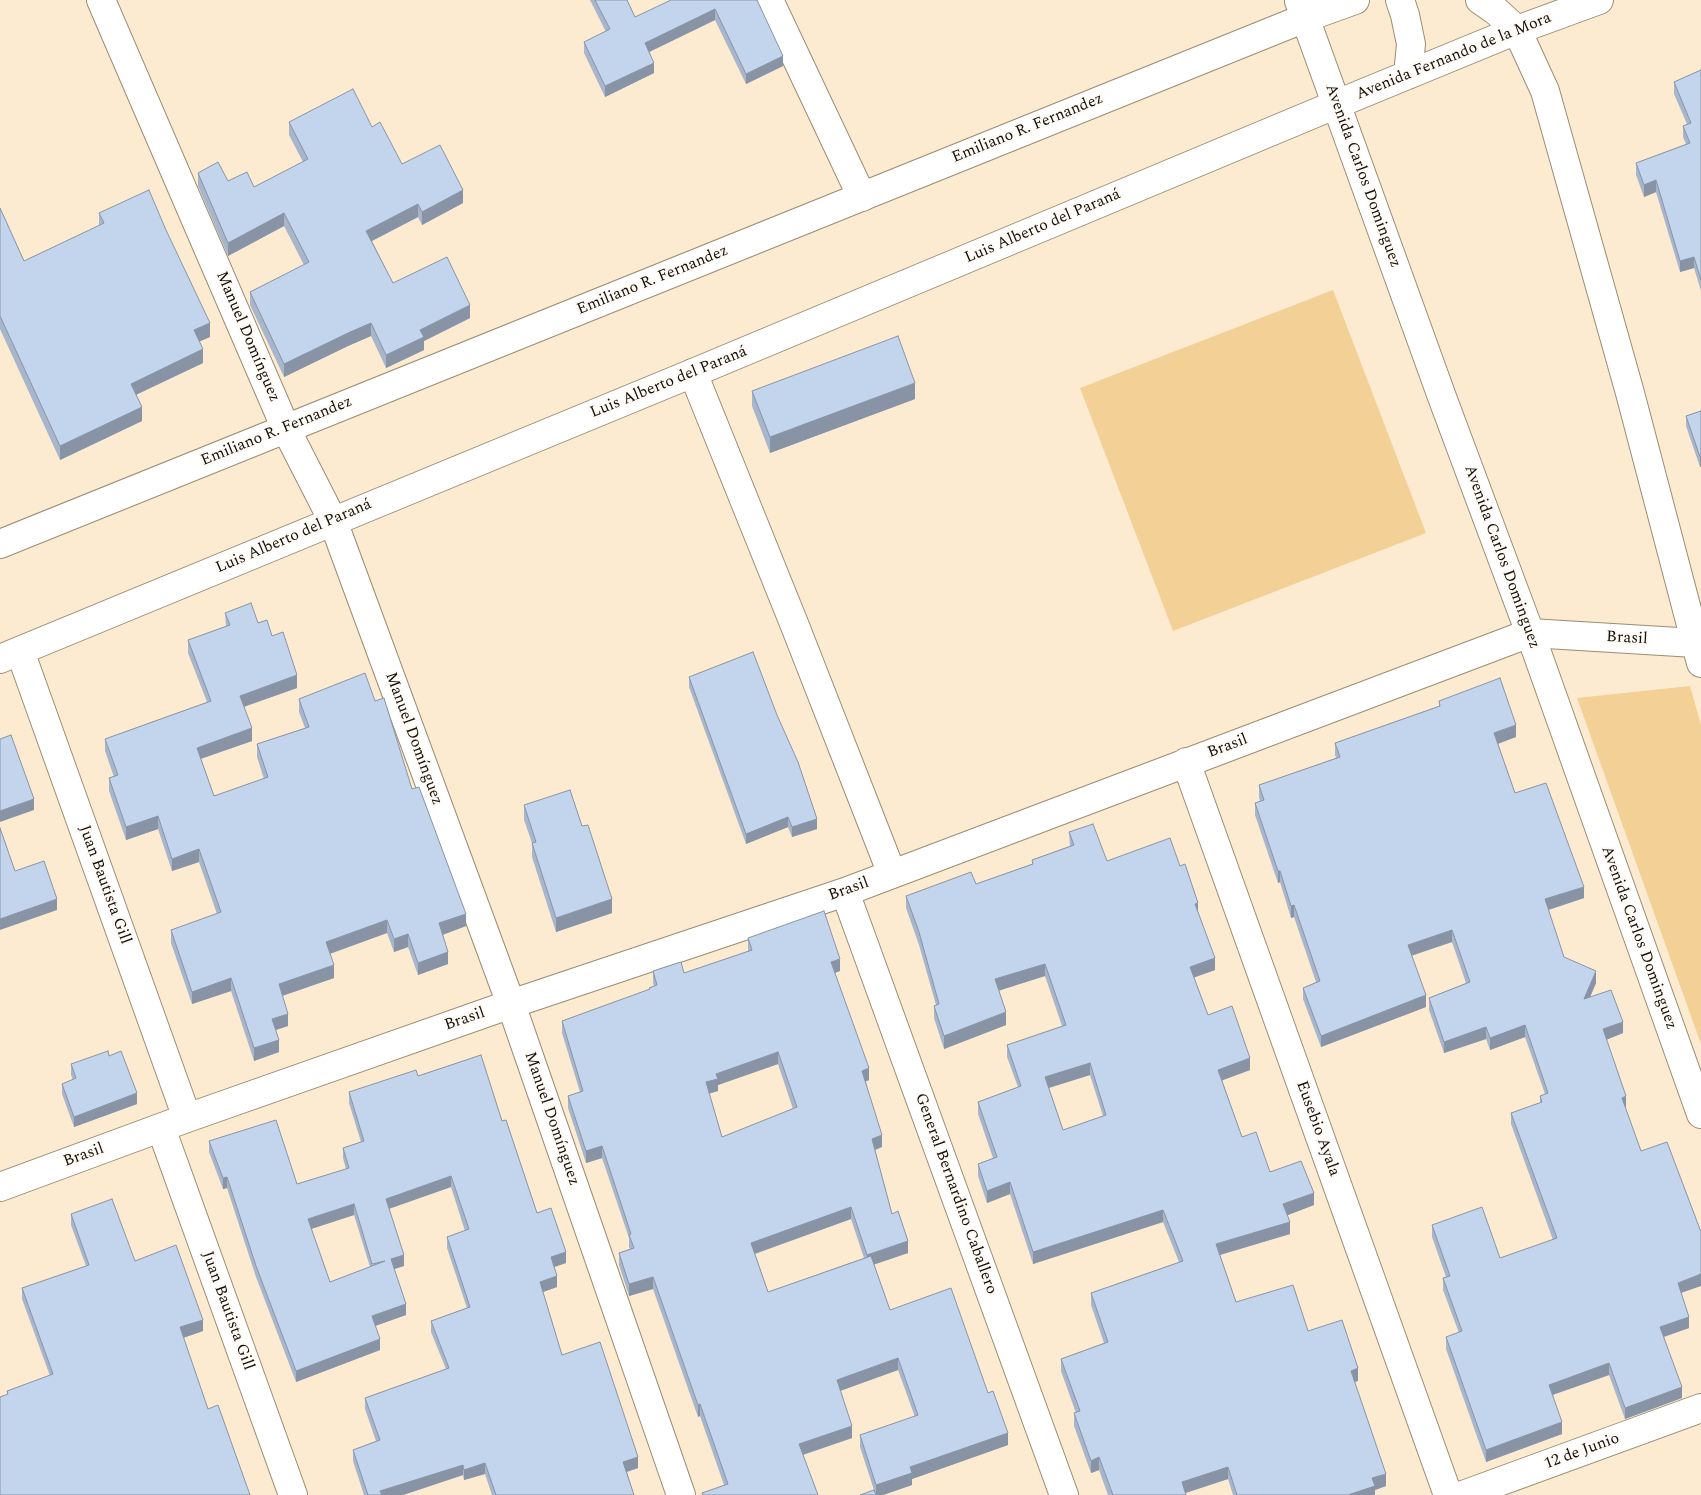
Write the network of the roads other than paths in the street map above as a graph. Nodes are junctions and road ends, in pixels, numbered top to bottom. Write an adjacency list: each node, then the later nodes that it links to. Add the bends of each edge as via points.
1 (101, 0): 13 (street, Manuel Domínguez)
2 (769, 0): 11 (street)
3 (1355, 0): 7 (street)
4 (1400, 0): 9 (street, via 1411,44)
5 (1480, 0): 8 (street)
6 (1599, 0): 8 (street, Avenida Fernando de la Mora)
7 (1302, 9): 10 (street, Avenida Carlos Dominguez); 11 (street, Emiliano R. Fernandez)
8 (1517, 30): 9 (street, Avenida Fernando de la Mora); 17 (street, via 1545,91)
9 (1408, 74): 10 (street, Avenida Fernando de la Mora)
10 (1337, 104): 12 (street, Luis Alberto del Paraná); 16 (street, Avenida Carlos Dominguez)
11 (862, 197): 13 (street, Emiliano R. Fernandez)
12 (693, 373): 14 (street, Luis Alberto del Paraná); 20 (street)
13 (286, 429): 14 (street, Manuel Domínguez); 15 (street, Emiliano R. Fernandez)
14 (333, 521): 18 (street, Luis Alberto del Paraná); 22 (street, Manuel Domínguez)
15 (0, 544)
16 (1530, 633): 17 (street, Brasil); 19 (street, Brasil); 23 (street, Avenida Carlos Dominguez)
17 (1699, 649)
18 (10, 655): 24 (street, Juan Bautista Gill)
19 (1186, 762): 20 (street, Brasil); 31 (street, Eusebio Ayala)
20 (892, 874): 21 (street, Brasil)
21 (845, 892): 22 (street, Brasil); 30 (street, General Bernardino Caballero)
22 (511, 1004): 24 (street, Brasil); 29 (street, Manuel Domínguez)
23 (1701, 1114)
24 (188, 1118): 25 (street, Brasil)
25 (161, 1128): 26 (street, Brasil); 28 (street, Juan Bautista Gill)
26 (0, 1187)
27 (1701, 1408): 32 (street, 12 de Junio)
28 (293, 1495)
29 (681, 1495)
30 (1064, 1495)
31 (1448, 1495)
32 (1463, 1495)

